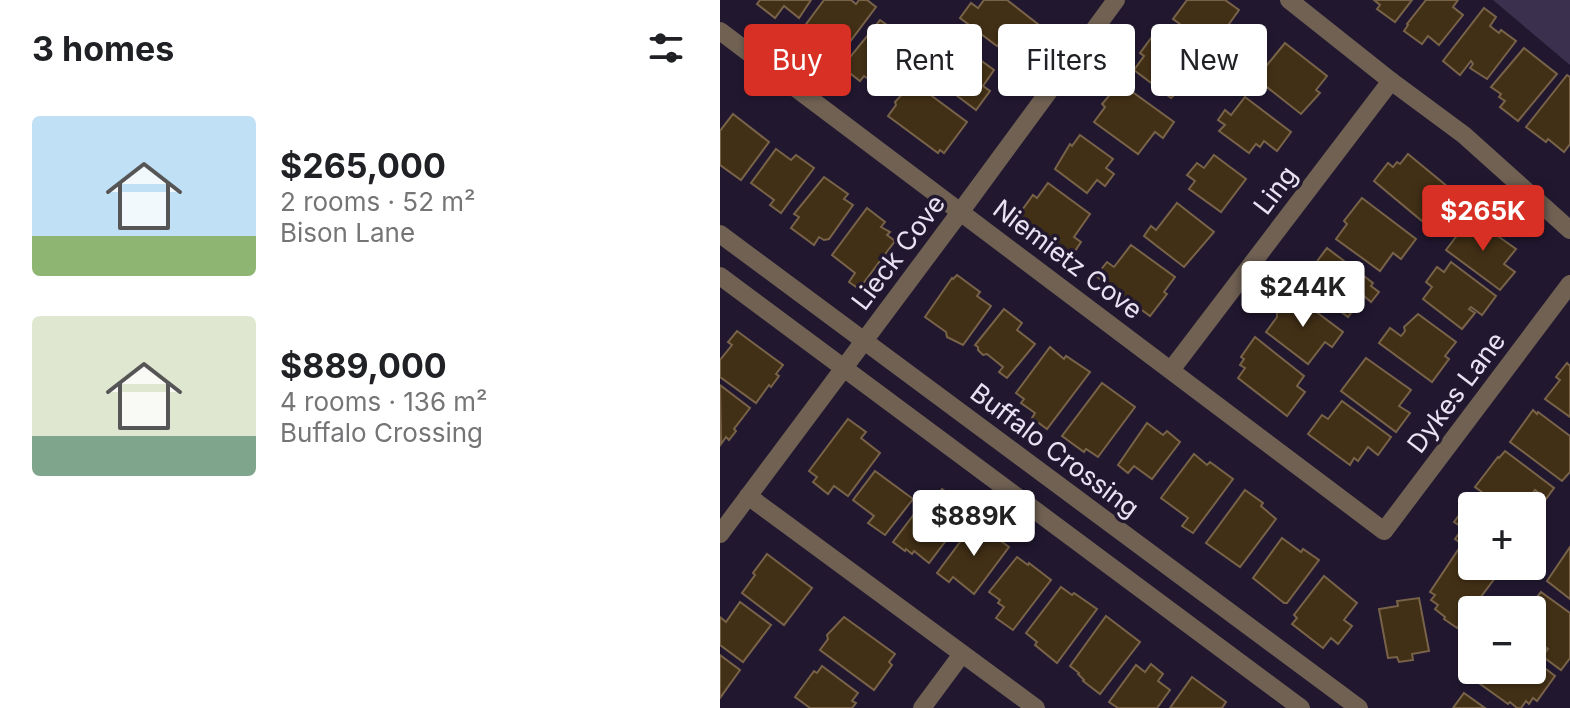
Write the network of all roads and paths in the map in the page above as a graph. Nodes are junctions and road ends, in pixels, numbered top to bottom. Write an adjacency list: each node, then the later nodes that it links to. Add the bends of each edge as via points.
1 (1116, 0): 5 (street, Lieck Cove)
2 (1289, 0): 4 (street)
3 (720, 31): 5 (street, Niemietz Cove)
4 (1391, 81): 6 (street, via 1464,135); 12 (street, Ling)
5 (961, 211): 10 (street, Lieck Cove); 12 (street, Niemietz Cove)
6 (1570, 230)
7 (720, 234): 10 (street, Buffalo Crossing)
8 (720, 276): 11 (street)
9 (1570, 284): 14 (street, Dykes Lane)
10 (864, 341): 11 (street, Lieck Cove); 20 (street, Buffalo Crossing)
11 (844, 368): 13 (street, Lieck Cove); 19 (street)
12 (1171, 370): 14 (street, Niemietz Cove)
13 (748, 496): 15 (street, Lieck Cove); 16 (street)
14 (1384, 531)
15 (720, 534)
16 (962, 654): 17 (street); 18 (street)
17 (922, 708)
18 (1036, 708)
19 (1301, 708)
20 (1359, 708)

